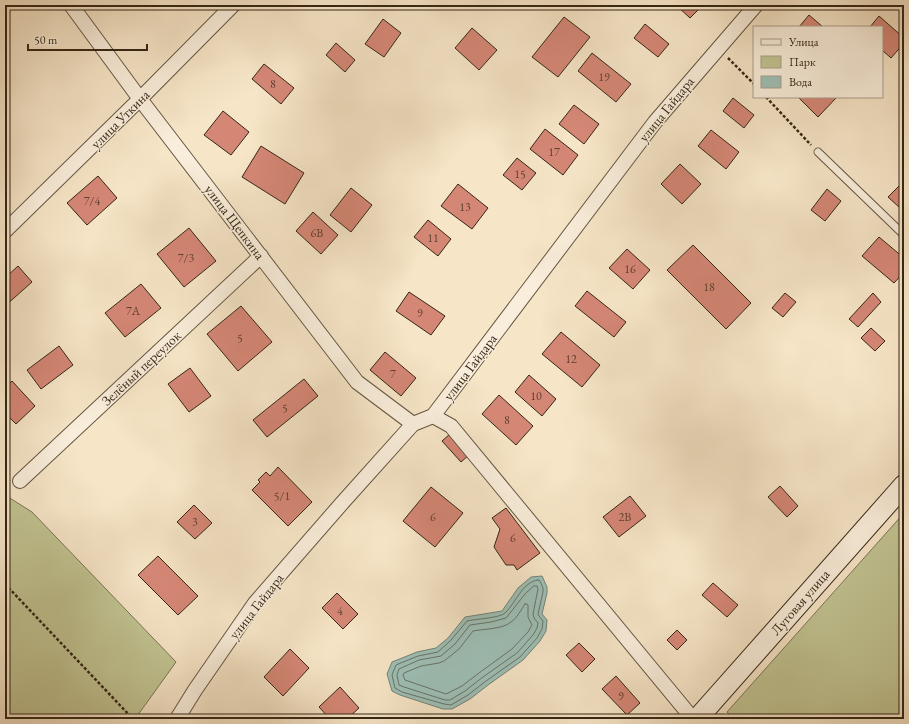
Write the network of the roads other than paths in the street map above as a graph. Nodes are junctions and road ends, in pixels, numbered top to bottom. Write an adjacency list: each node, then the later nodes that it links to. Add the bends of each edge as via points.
1 (71, 5): 4 (street, улица Щепкина)
2 (233, 5): 4 (street, улица Уткина)
3 (756, 5): 9 (street, улица Гайдара, via 655,122)
4 (140, 99): 6 (street, улица Уткина); 8 (street, улица Щепкина)
5 (818, 152): 7 (lane)
6 (5, 231)
7 (904, 235)
8 (261, 256): 10 (street, улица Щепкина, via 357,382); 11 (street, Зелёный переулок)
9 (433, 416): 10 (street, улица Гайдара); 14 (street, via 451,426)
10 (413, 424): 13 (street, улица Гайдара, via 255,603)
11 (20, 481)
12 (904, 485): 15 (street, Луговая улица)
13 (178, 719)
14 (693, 719)
15 (697, 719)

